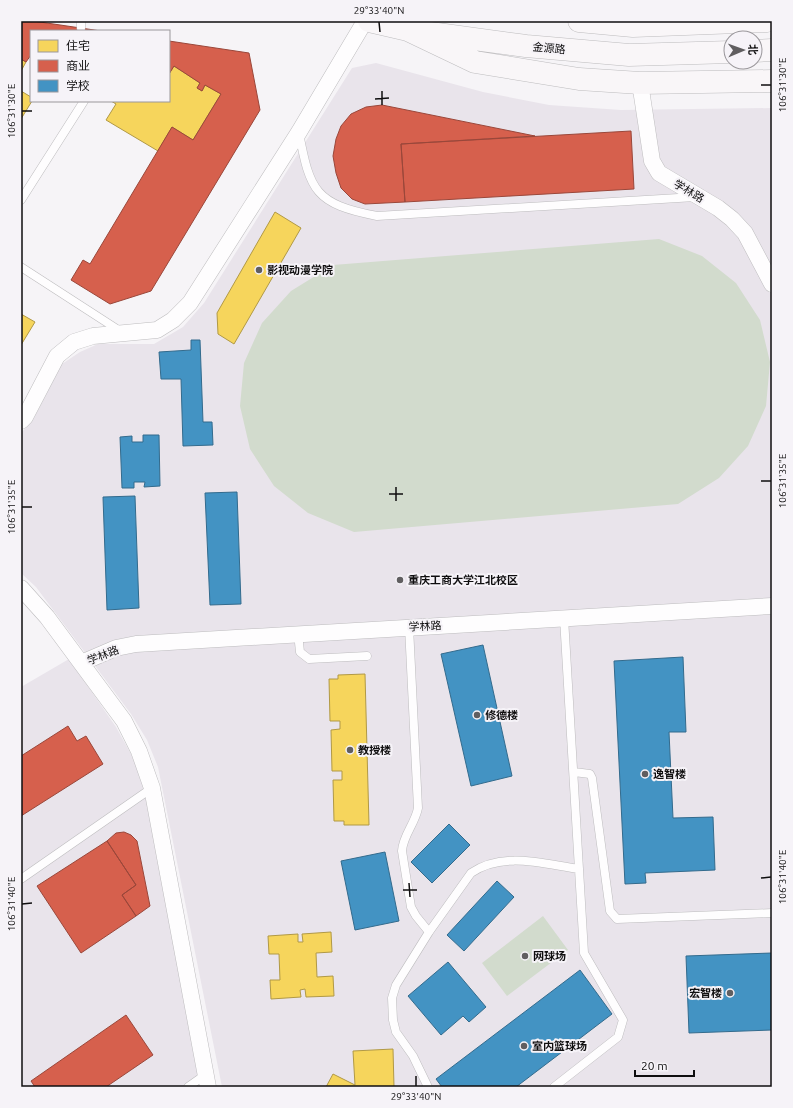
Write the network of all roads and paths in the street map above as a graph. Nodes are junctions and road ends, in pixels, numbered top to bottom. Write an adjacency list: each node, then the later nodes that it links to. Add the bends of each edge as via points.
1 (365, 21): 10 (street)
2 (369, 21): 5 (main road, 金源路)
3 (579, 21): 4 (main road, via 633,26)
4 (767, 21)
5 (408, 30): 6 (main road, 金源路, via 526,46 629,55); 8 (main road, via 475,62 579,79)
6 (723, 52)
7 (772, 81): 8 (main road)
8 (640, 83): 11 (street, 学林路, via 652,161 659,172)
9 (83, 102): 12 (lane)
10 (299, 132): 11 (lane, via 306,171 316,190 334,203 356,212 377,216); 15 (street, via 190,303 173,320 157,330)
11 (699, 196): 14 (street, 学林路, via 727,215 745,233)
12 (21, 200)
13 (21, 268): 15 (lane)
14 (772, 284)
15 (122, 333): 16 (street, via 93,336 74,342 57,356)
16 (21, 421)
17 (21, 588): 23 (street, via 47,617)
18 (772, 606): 19 (street, 学林路)
19 (564, 618): 20 (street, 学林路); 24 (lane)
20 (409, 627): 21 (street, 学林路); 29 (lane, via 418,803 416,816 405,838 402,851 412,907)
21 (298, 634): 22 (lane, via 300,652 309,658); 23 (street, 学林路, via 136,644 116,648)
22 (367, 656)
23 (81, 663): 25 (street, via 124,721 139,751)
24 (574, 772): 26 (lane); 28 (lane, via 590,774 592,778 610,911 617,919)
25 (152, 788): 27 (lane); 30 (street)
26 (579, 869): 29 (lane, via 516,860 492,862 480,867 471,874); 33 (lane, via 584,953 623,1020 618,1037)
27 (21, 879)
28 (772, 913)
29 (429, 932): 32 (lane, via 396,985 392,998 396,1032 413,1056)
30 (207, 1081): 31 (lane)
31 (188, 1087)
32 (428, 1087)
33 (554, 1087)

